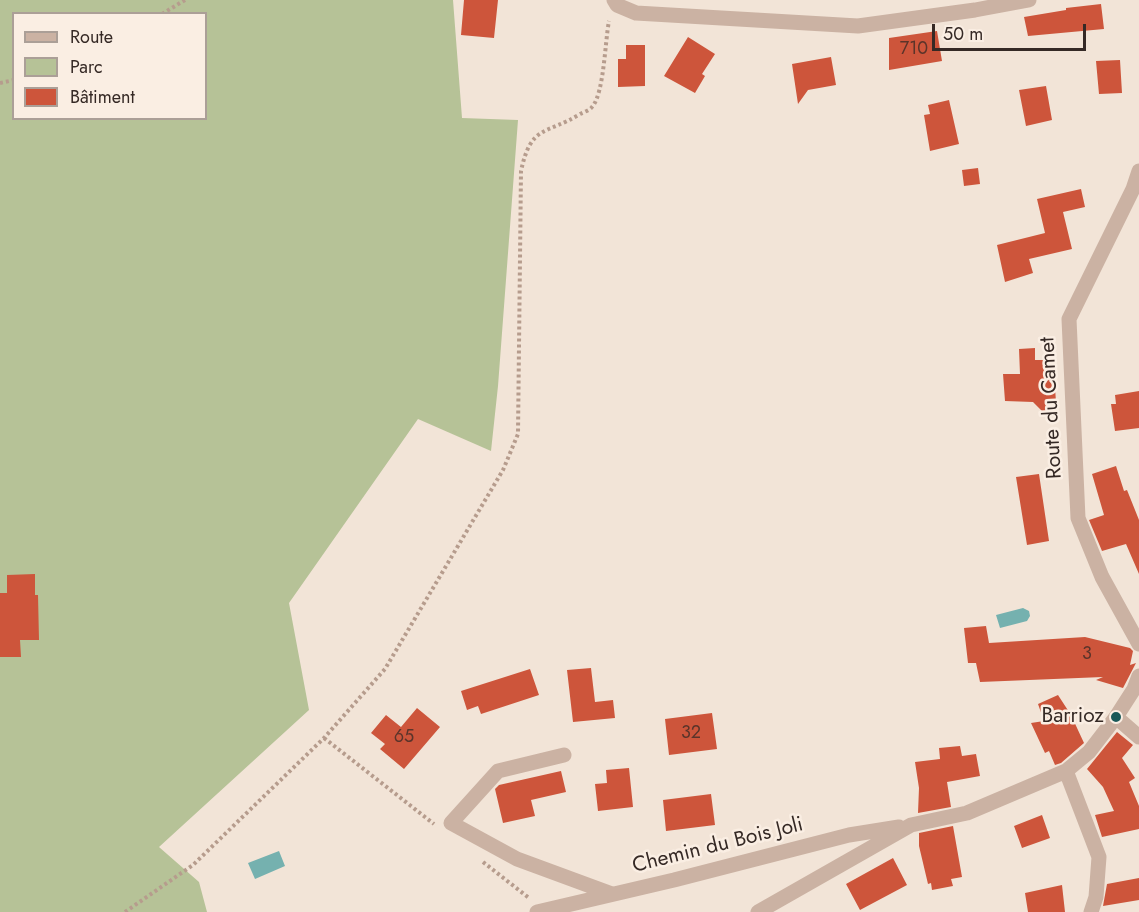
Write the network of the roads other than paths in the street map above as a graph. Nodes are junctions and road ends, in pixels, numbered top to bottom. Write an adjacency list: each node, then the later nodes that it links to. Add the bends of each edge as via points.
1 (1029, 0): 2 (street, via 858,26 636,14)
2 (616, 3)
3 (1139, 171): 4 (street, Route du Camet, via 1069,320 1078,518 1102,577)
4 (1139, 644)
5 (1139, 676): 6 (street)
6 (1116, 717): 7 (street); 9 (street, via 1089,752)
7 (1139, 737)
8 (564, 755): 11 (street, via 498,771 451,824 517,859)
9 (1066, 771): 10 (street, via 967,813); 14 (street, via 1099,857)
10 (911, 825): 11 (street, Chemin du Bois Joli, via 849,835); 13 (street)
11 (613, 894): 12 (street, Chemin du Bois Joli)
12 (537, 912)
13 (758, 912)
14 (1091, 912)

